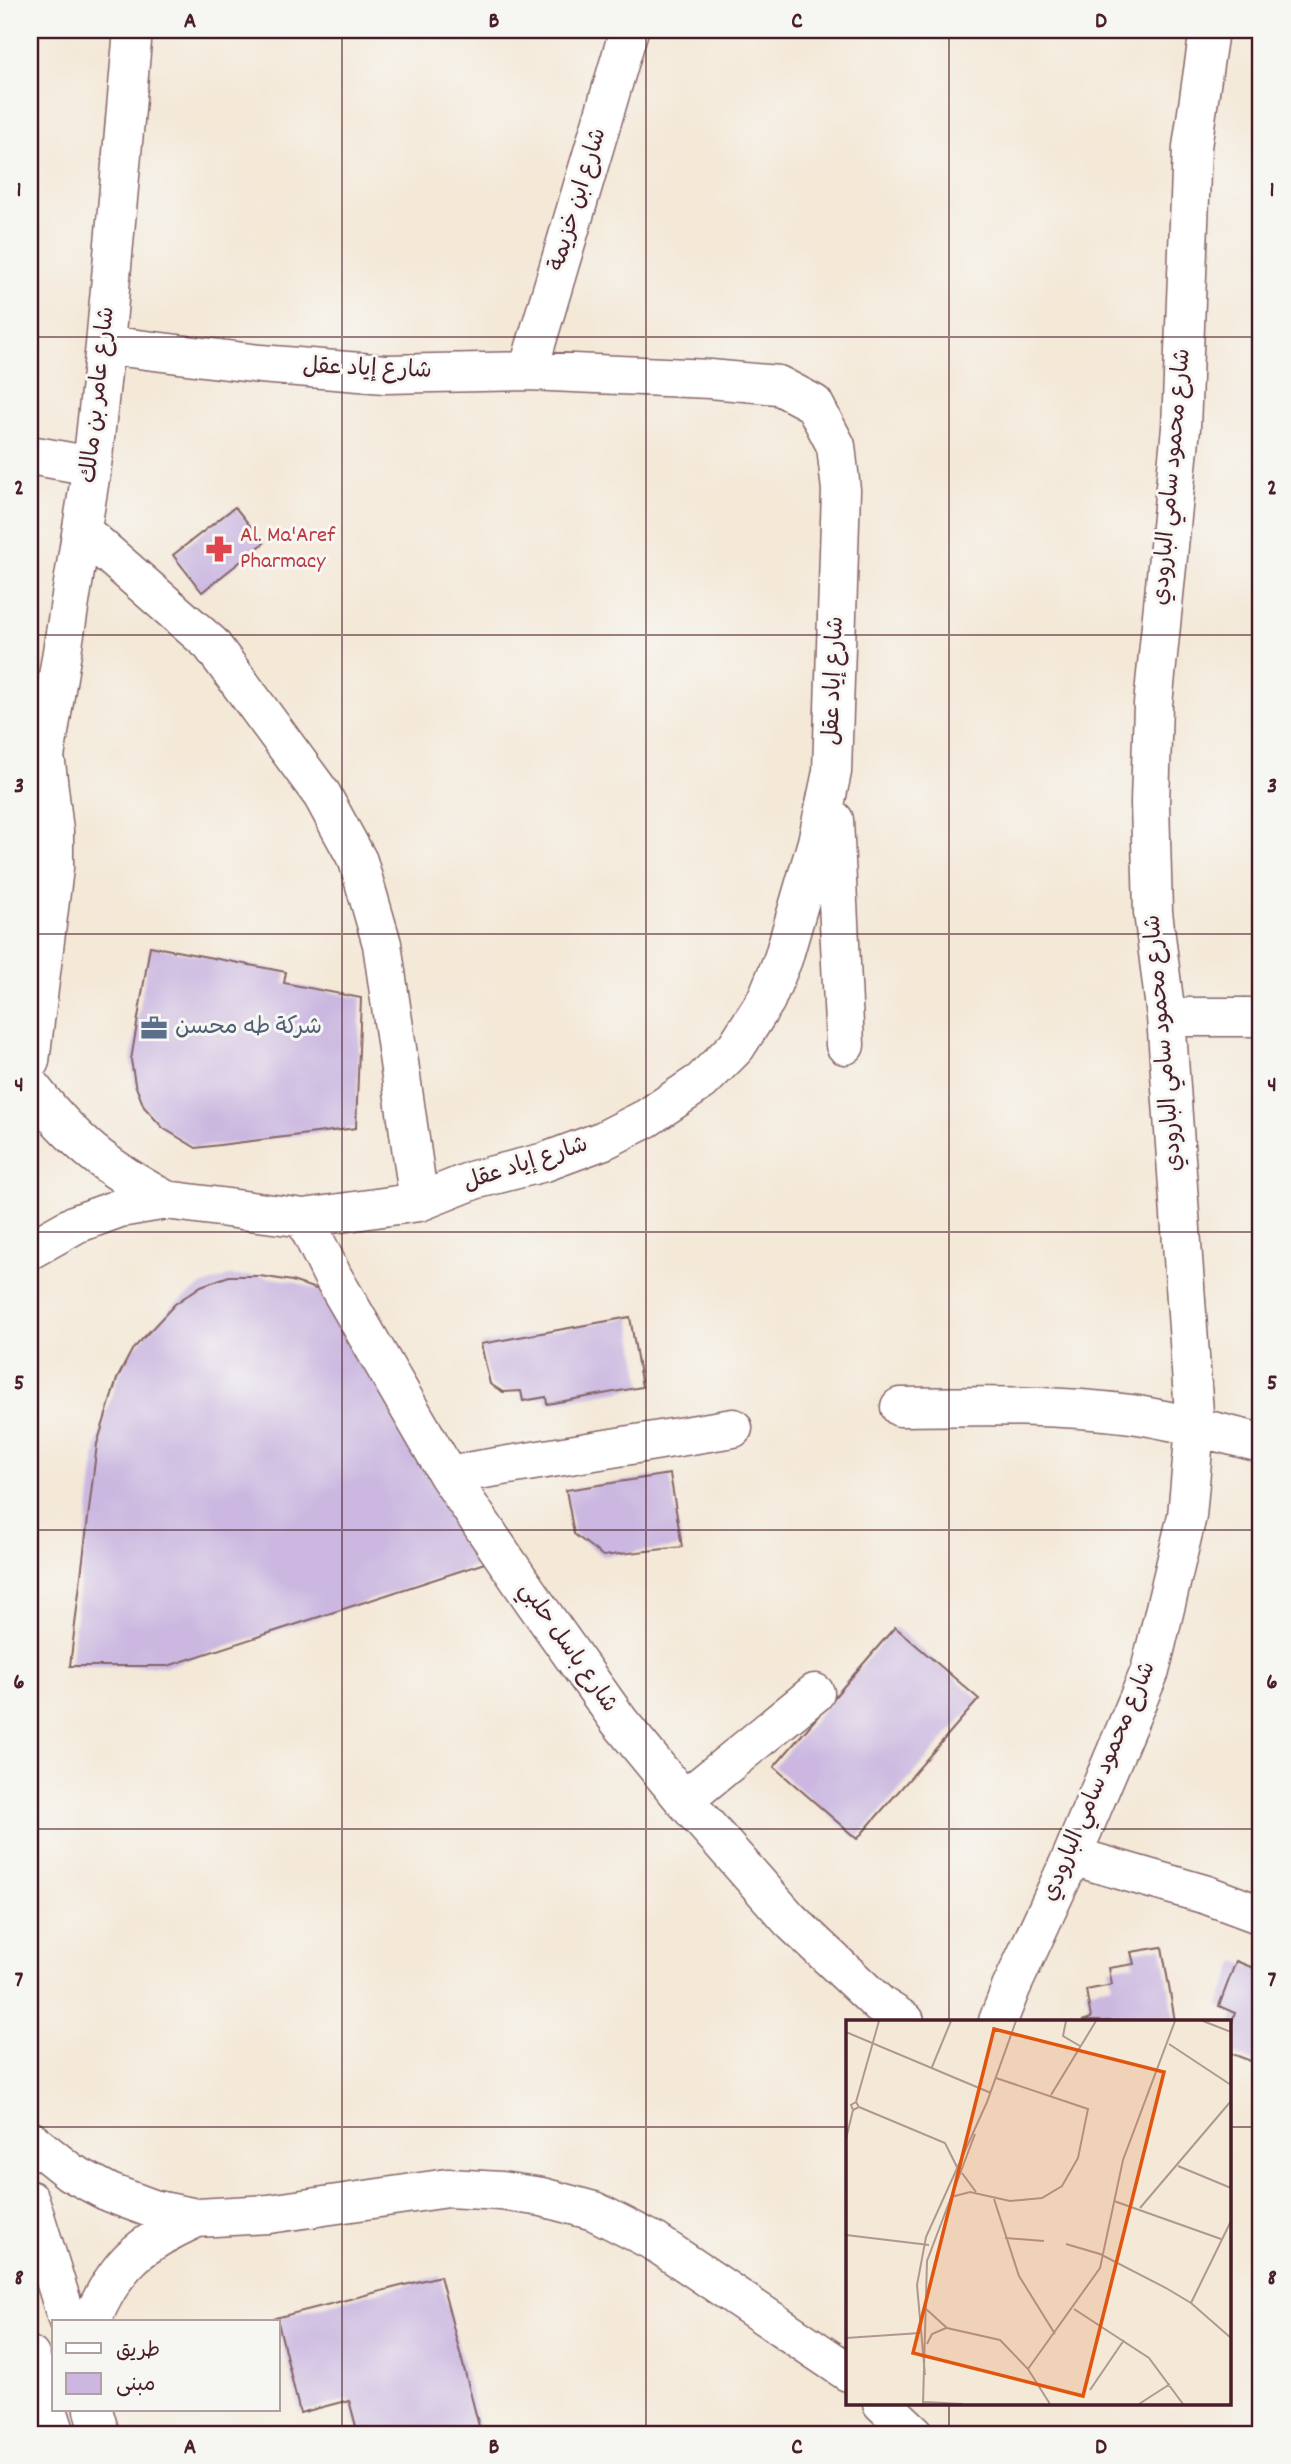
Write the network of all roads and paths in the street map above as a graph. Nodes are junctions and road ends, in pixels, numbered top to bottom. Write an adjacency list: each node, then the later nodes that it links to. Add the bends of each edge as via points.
1 (133, 30): 4 (street, شارع عامر بن مالك)
2 (629, 30): 5 (street, شارع ابن خزيمة)
3 (1209, 30): 12 (street, شارع محمود سامي البارودي, via 1192,147 1181,428 1153,704 1153,912)
4 (105, 345): 5 (street, شارع إياد عقل, via 385,374); 7 (street, شارع عامر بن مالك)
5 (528, 371): 10 (street, شارع إياد عقل, via 778,386 814,404 836,446 841,490)
6 (30, 455): 7 (street)
7 (92, 466): 8 (street, شارع عامر بن مالك)
8 (82, 531): 9 (street, شارع عامر بن مالك); 18 (street, via 211,644 323,795 358,861 382,944)
9 (45, 757): 11 (street, شارع عامر بن مالك); 15 (street, شارع عامر بن مالك, via 54,868)
10 (832, 772): 14 (street); 18 (street, شارع إياد عقل, via 783,959 766,1000 736,1047 702,1081 604,1140)
11 (30, 802)
12 (1166, 1017): 13 (street); 22 (street, شارع محمود سامي البارودي)
13 (1261, 1017)
14 (845, 1045)
15 (30, 1061)
16 (30, 1086): 17 (street, شارع إياد عقل, via 88,1151)
17 (166, 1200): 19 (street, شارع إياد عقل); 20 (street, شارع إياد عقل, via 120,1208 76,1224)
18 (419, 1202): 19 (street, شارع إياد عقل)
19 (304, 1218): 25 (street, شارع باسل حلبي, via 339,1288)
20 (30, 1250)
21 (900, 1407): 22 (street, via 997,1406 1129,1414)
22 (1195, 1427): 24 (street); 28 (street, شارع محمود سامي البارودي, via 1187,1516 1150,1671)
23 (733, 1428): 25 (street)
24 (1261, 1443)
25 (448, 1475): 27 (street, شارع باسل حلبي, via 567,1650)
26 (815, 1693): 27 (street)
27 (684, 1801): 30 (street, شارع باسل حلبي, via 790,1920 880,2005)
28 (1072, 1856): 29 (street); 31 (street, شارع محمود سامي البارودي)
29 (1261, 1915)
30 (903, 2020)
31 (998, 2020)
32 (30, 2140): 34 (street, via 70,2172 110,2193 153,2209)
33 (30, 2200): 35 (street)
34 (197, 2218): 36 (street, via 160,2235 129,2260 104,2292); 38 (street, via 269,2214 448,2188 542,2197 594,2211 655,2242)
35 (67, 2320)
36 (92, 2320)
37 (30, 2356): 41 (street)
38 (846, 2371)
39 (883, 2404): 43 (street)
40 (94, 2412): 42 (street)
41 (56, 2434)
42 (100, 2434)
43 (915, 2434)

